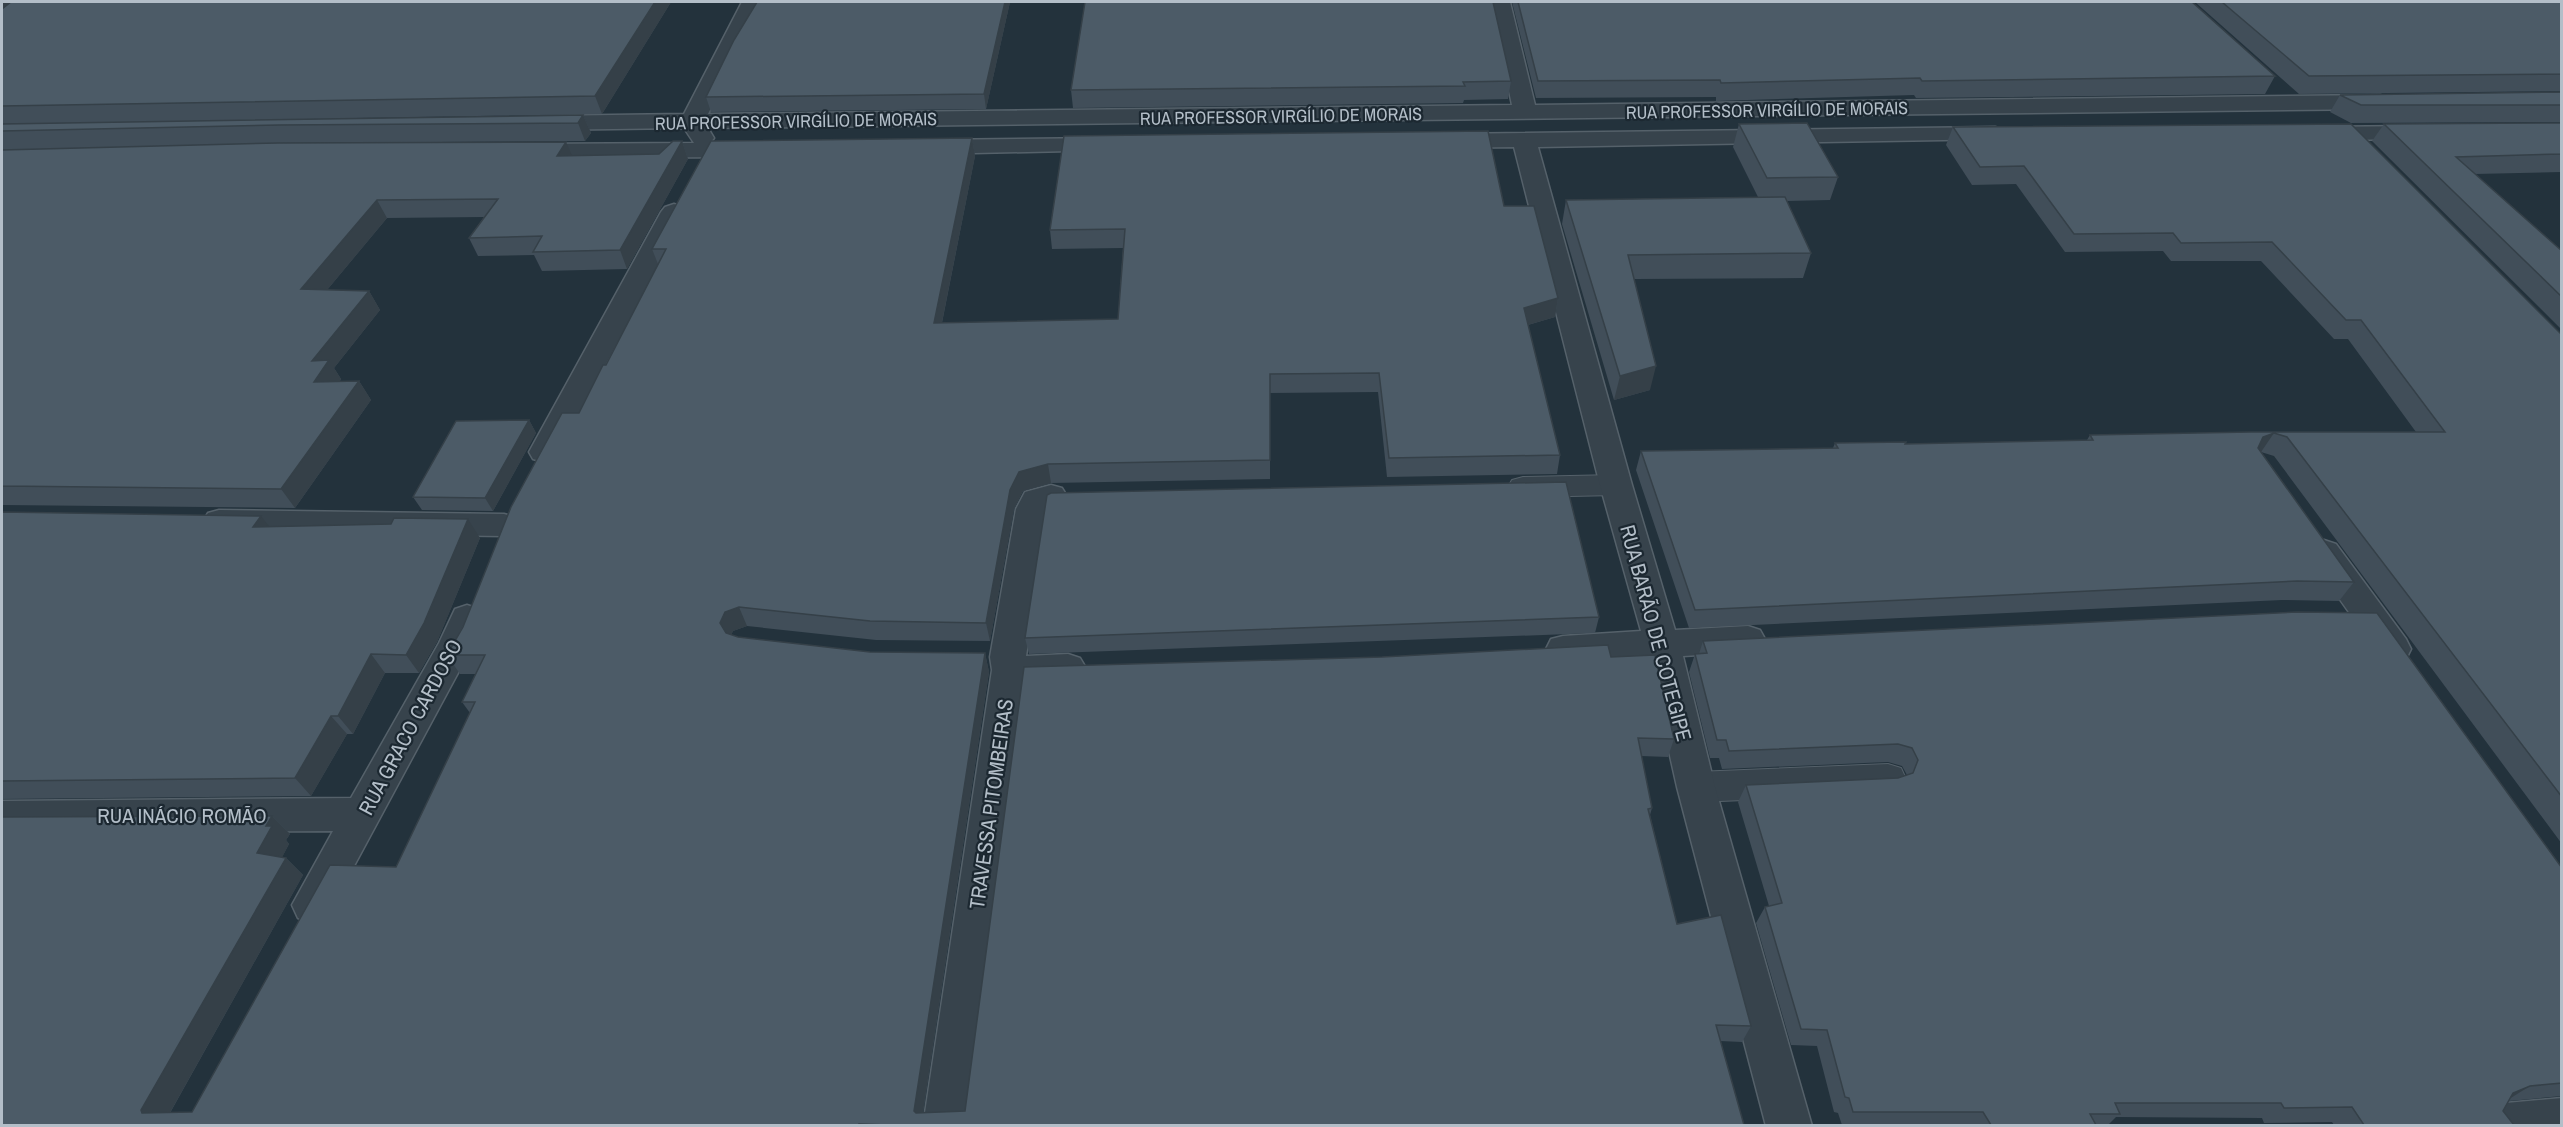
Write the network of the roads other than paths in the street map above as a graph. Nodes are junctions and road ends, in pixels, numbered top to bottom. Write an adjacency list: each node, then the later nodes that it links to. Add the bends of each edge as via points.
1 (752, 2): 7 (street)
2 (1500, 2): 9 (street, RUA BARÃO DE COTEGIPE)
3 (2266, 80): 5 (street)
4 (2408, 102): 5 (street, RUA PROFESSOR VIRGÍLIO DE MORAIS)
5 (2292, 103): 6 (street, RUA PROFESSOR VIRGÍLIO DE MORAIS); 14 (street)
6 (1890, 108): 9 (street, RUA PROFESSOR VIRGÍLIO DE MORAIS); 11 (street)
7 (692, 122): 8 (street, RUA PROFESSOR VIRGÍLIO DE MORAIS); 9 (street, RUA PROFESSOR VIRGÍLIO DE MORAIS); 19 (street)
8 (514, 124)
9 (1524, 126): 11 (street, RUA PROFESSOR VIRGÍLIO DE MORAIS); 15 (street, RUA PROFESSOR VIRGÍLIO DE MORAIS); 22 (street, RUA BARÃO DE COTEGIPE)
10 (2444, 133): 14 (street)
11 (1903, 134): 12 (street, RUA PROFESSOR VIRGÍLIO DE MORAIS)
12 (2020, 134)
13 (2290, 134): 14 (street)
14 (2349, 134): 21 (street)
15 (1423, 141)
16 (1127, 145): 17 (street, RUA PROFESSOR VIRGÍLIO DE MORAIS)
17 (912, 148)
18 (768, 149): 19 (street, RUA PROFESSOR VIRGÍLIO DE MORAIS)
19 (708, 150): 20 (street, RUA PROFESSOR VIRGÍLIO DE MORAIS); 27 (street)
20 (505, 151)
21 (2373, 159)
22 (1616, 485): 23 (lane); 33 (street, RUA BARÃO DE COTEGIPE)
23 (1498, 488)
24 (1063, 496): 35 (street, TRAVESSA PITOMBEIRAS, via 1036,500 1032,509)
25 (193, 521): 27 (street)
26 (2302, 522): 31 (street)
27 (504, 525): 28 (street)
28 (491, 558)
29 (478, 590): 40 (street, RUA GRACO CARDOSO, via 456,645)
30 (2326, 615): 31 (street)
31 (2370, 615): 37 (street)
32 (1782, 638): 33 (street)
33 (1662, 643): 34 (street); 39 (street, RUA BARÃO DE COTEGIPE)
34 (1533, 650)
35 (998, 661): 36 (street); 44 (street, TRAVESSA PITOMBEIRAS)
36 (1094, 668)
37 (2411, 672)
38 (1888, 779): 39 (lane)
39 (1696, 787): 45 (street, RUA BARÃO DE COTEGIPE)
40 (363, 814): 41 (street, RUA INÁCIO ROMÃO); 42 (street, RUA GRACO CARDOSO)
41 (2, 817)
42 (299, 928)
43 (2562, 1121): 46 (street)
44 (946, 1125)
45 (1789, 1125)
46 (2506, 1125)

